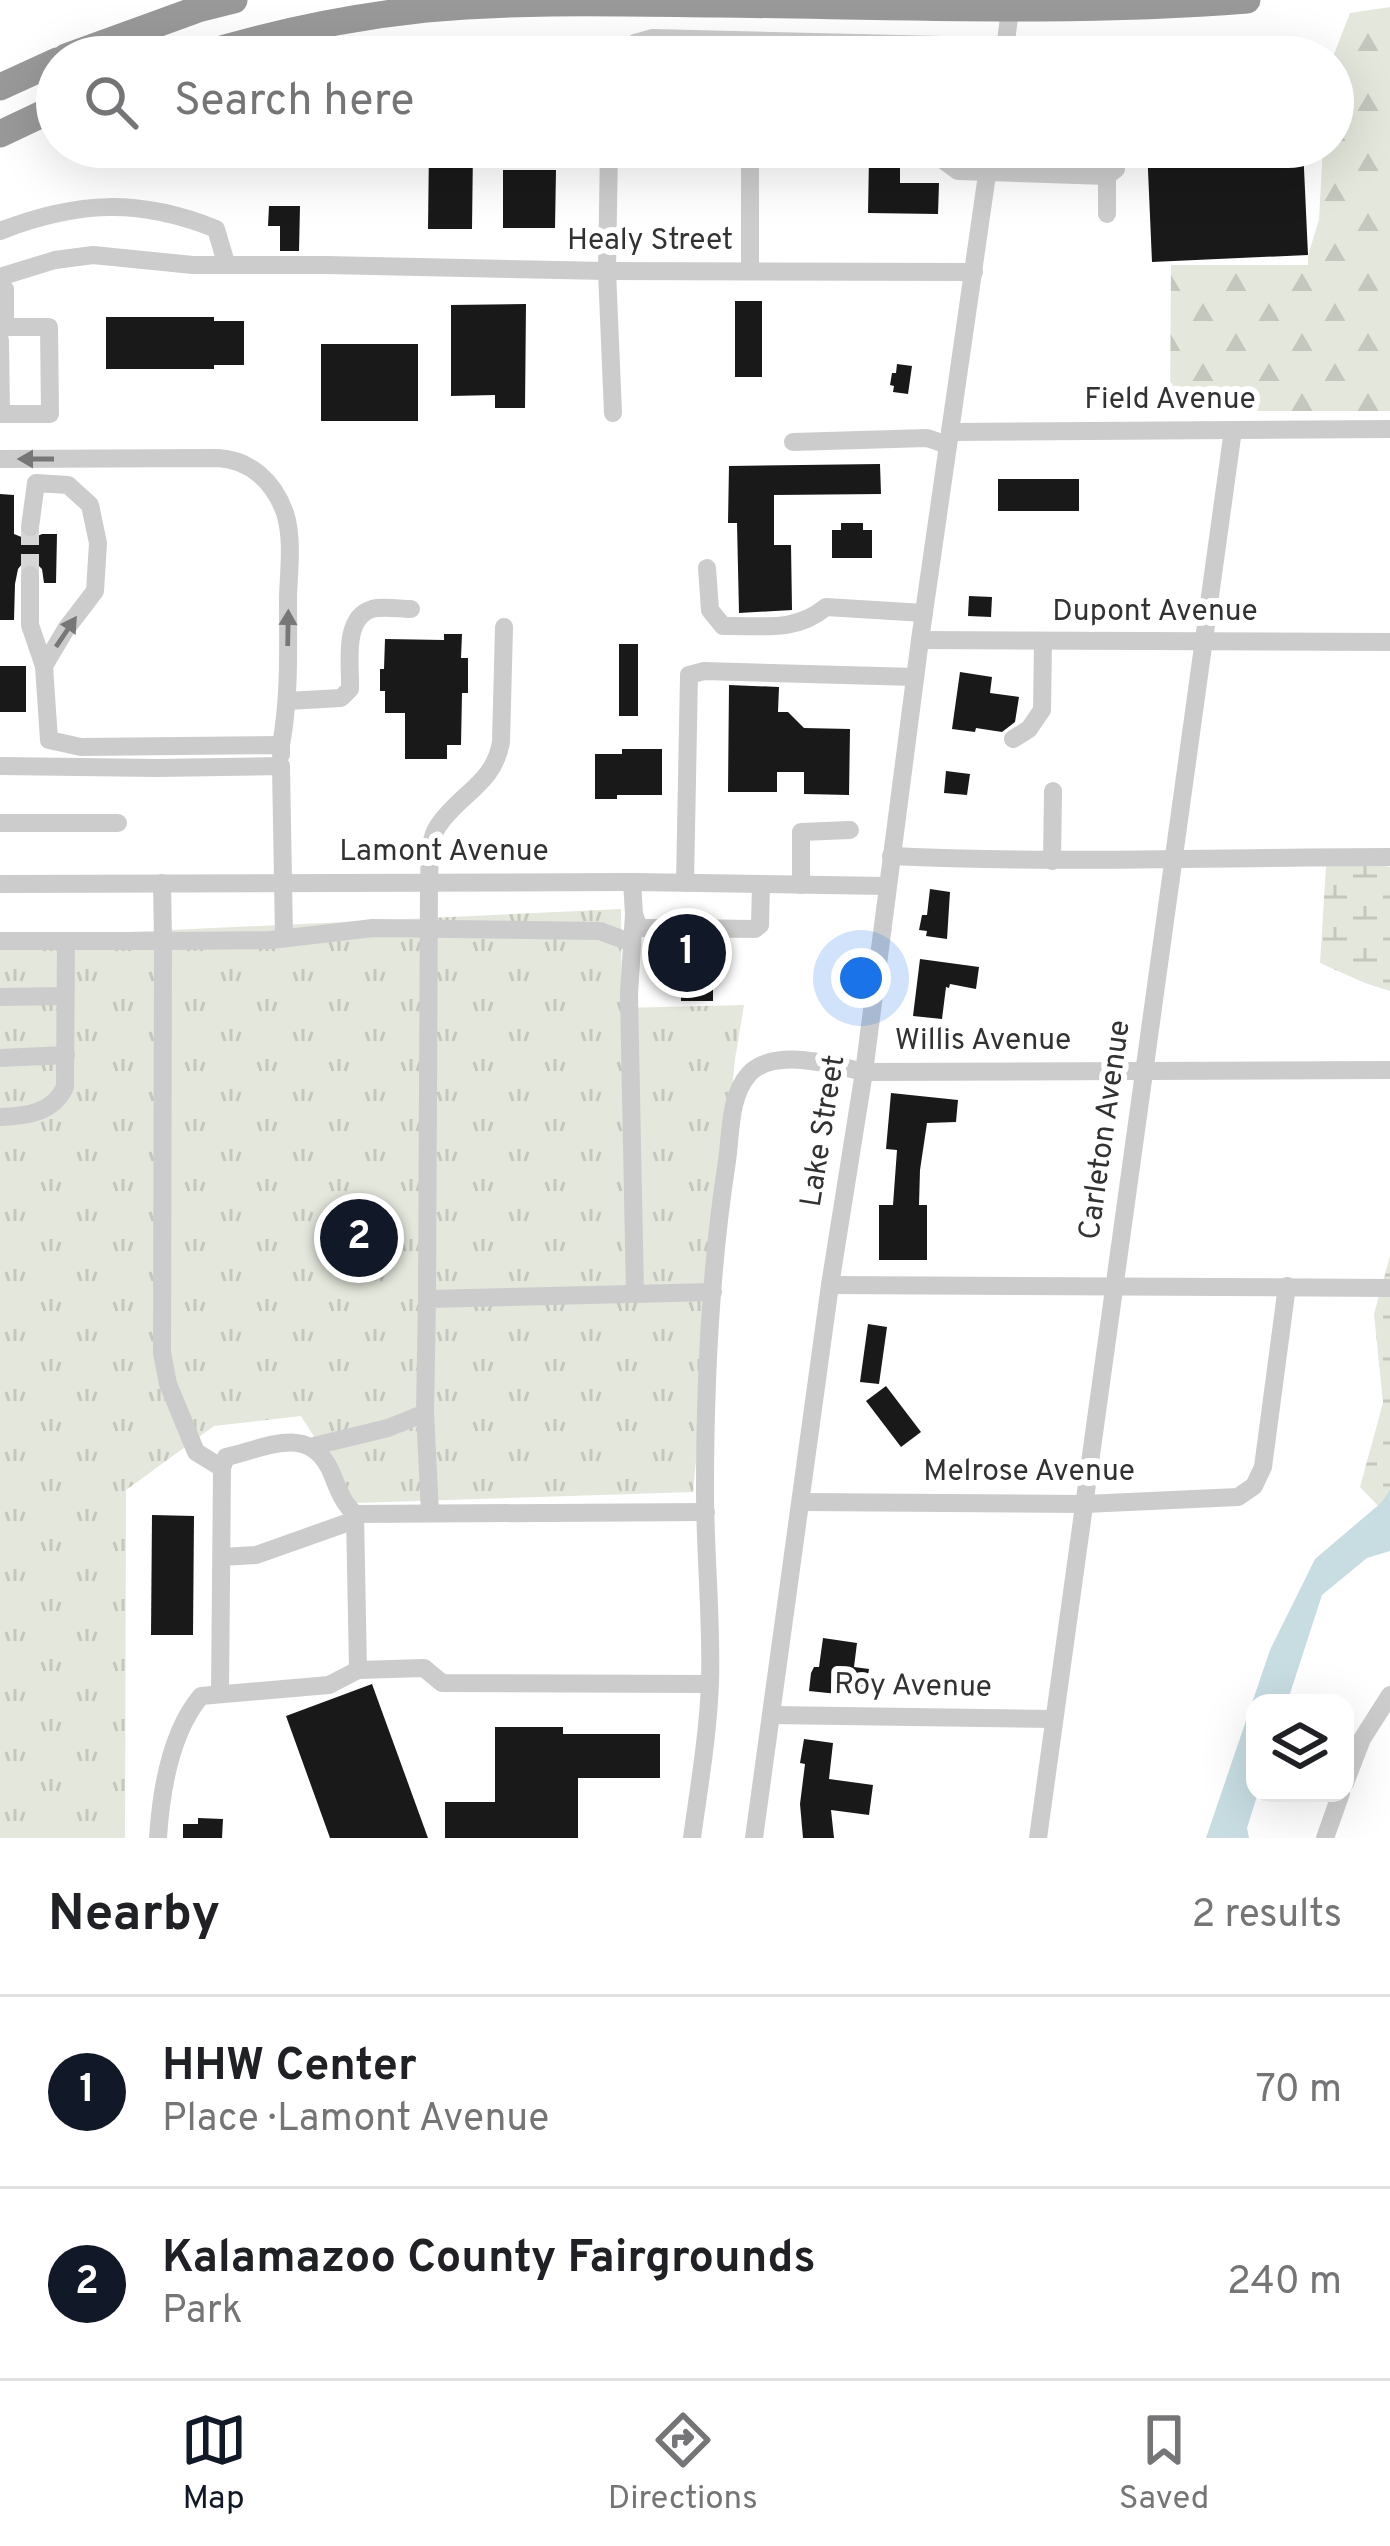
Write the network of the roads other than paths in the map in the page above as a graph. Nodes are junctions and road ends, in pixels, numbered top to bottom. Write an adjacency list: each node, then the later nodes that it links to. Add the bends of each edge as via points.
1 (234, 0): 5 (highway)
2 (1247, 0): 4 (highway)
3 (633, 2): 4 (highway); 6 (highway, via 424,9)
4 (1011, 4): 7 (street)
5 (124, 36)
6 (277, 36)
7 (1007, 36)
8 (36, 71): 9 (highway)
9 (0, 87)
10 (36, 117): 11 (highway)
11 (0, 134)
12 (609, 168): 22 (street)
13 (750, 168): 23 (street)
14 (954, 168): 17 (street)
15 (988, 168): 17 (street, Lake Street)
16 (1116, 168): 18 (street)
17 (988, 171): 18 (street); 24 (street, Lake Street)
18 (1107, 176): 19 (street)
19 (1107, 214)
20 (0, 232): 21 (street, via 124,206 216,229)
21 (226, 263): 22 (street, Healy Street); 25 (street, Healy Street, via 93,255)
22 (607, 271): 23 (street, Healy Street); 28 (street)
23 (750, 271): 24 (street, Healy Street)
24 (974, 272): 32 (street, Lake Street)
25 (0, 279): 26 (street)
26 (0, 325): 29 (street, via 50,327 50,414)
27 (0, 340): 29 (street)
28 (613, 413)
29 (1, 414)
30 (1233, 430): 31 (street, Field Avenue); 32 (street, Field Avenue); 43 (street, Carleton Avenue)
31 (1390, 430)
32 (950, 438): 33 (street, Field Avenue); 39 (street, Lake Street)
33 (793, 442)
34 (0, 459): 47 (street, one-way to 34, via 287,523 265,479 230,459)
35 (30, 526): 45 (street, one-way to 35, via 95,591 98,543 90,505 68,485 36,483)
36 (707, 568): 39 (street, via 710,610 723,626 796,625 826,608)
37 (31, 575): 45 (street, via 31,625)
38 (412, 609): 47 (street, via 360,616 350,689 341,698)
39 (924, 613): 41 (street, Lake Street)
40 (504, 627): 60 (street, via 498,760 438,826)
41 (920, 640): 42 (street, Dupont Avenue); 46 (street, Lake Street)
42 (1042, 641): 43 (street, Dupont Avenue); 48 (street, via 1042,710)
43 (1204, 642): 44 (street, Dupont Avenue); 57 (street, Carleton Avenue)
44 (1390, 642)
45 (44, 666): 49 (street, via 49,740 81,747)
46 (915, 676): 56 (street, Lake Street); 64 (street, via 689,674)
47 (287, 701): 49 (street)
48 (1013, 739)
49 (281, 745): 51 (street)
50 (0, 766): 51 (street)
51 (281, 766): 63 (street)
52 (1053, 791): 59 (street)
53 (0, 823): 54 (street)
54 (118, 823)
55 (850, 830): 67 (street, via 801,832)
56 (891, 856): 59 (street); 68 (street, Lake Street)
57 (1174, 857): 58 (street); 59 (street); 80 (street, Carleton Avenue)
58 (1390, 857)
59 (1052, 861)
60 (429, 882): 61 (street, Lamont Avenue); 63 (street, Lamont Avenue); 70 (street)
61 (632, 882): 64 (street, Lamont Avenue); 69 (street)
62 (162, 883): 63 (street, Lamont Avenue); 65 (street, Lamont Avenue); 74 (street)
63 (284, 883): 71 (street)
64 (685, 883): 66 (street, Lamont Avenue)
65 (0, 884)
66 (761, 884): 67 (street, Lamont Avenue); 69 (street, via 754,928 639,928)
67 (801, 885): 68 (street, Lamont Avenue)
68 (887, 886): 82 (street, Lake Street)
69 (634, 914): 75 (street)
70 (428, 928): 71 (street); 75 (street, via 600,931); 90 (street)
71 (284, 938): 74 (street)
72 (0, 940): 73 (street)
73 (66, 941): 74 (street); 76 (street)
74 (163, 941): 93 (street, via 162,1353 196,1452)
75 (632, 943): 89 (street)
76 (65, 996): 77 (street); 78 (street)
77 (0, 997)
78 (66, 1055): 79 (street); 83 (street, via 58,1101)
79 (0, 1058)
80 (1143, 1070): 81 (street, Willis Avenue); 82 (street, Willis Avenue); 85 (street, Carleton Avenue)
81 (1390, 1070)
82 (864, 1072): 84 (street, Lake Street); 88 (street, Willis Avenue, via 771,1063 752,1071 736,1094)
83 (0, 1117)
84 (830, 1285): 85 (street); 94 (street, Lake Street)
85 (1115, 1286): 86 (street); 95 (street, Carleton Avenue)
86 (1287, 1286): 87 (street); 95 (street, Melrose Avenue, via 1254,1486 1238,1497)
87 (1390, 1288)
88 (713, 1292): 89 (street); 96 (street, Willis Avenue)
89 (635, 1294): 90 (street)
90 (427, 1299): 91 (street)
91 (424, 1413): 92 (street); 97 (street)
92 (314, 1446): 93 (street, via 296,1442 226,1457); 98 (street)
93 (222, 1468): 99 (street)
94 (801, 1502): 95 (street, Melrose Avenue); 104 (street, Lake Street)
95 (1085, 1504): 105 (street, Carleton Avenue)
96 (706, 1512): 97 (street); 101 (street, Willis Avenue)
97 (430, 1513): 98 (street)
98 (356, 1517): 99 (street, via 256,1555); 100 (street)
99 (222, 1557): 102 (street)
100 (358, 1670): 101 (street, via 424,1668 442,1683); 102 (street, via 329,1685)
101 (710, 1684): 109 (street, Willis Avenue)
102 (220, 1694): 108 (street, via 201,1696 190,1709 161,1794)
103 (1390, 1695): 106 (street)
104 (771, 1715): 105 (street, Roy Avenue); 110 (street, Lake Street)
105 (1054, 1719): 111 (street, Carleton Avenue)
106 (1354, 1760)
107 (1338, 1802): 112 (street)
108 (158, 1838)
109 (692, 1838)
110 (754, 1838)
111 (1038, 1838)
112 (1325, 1838)

